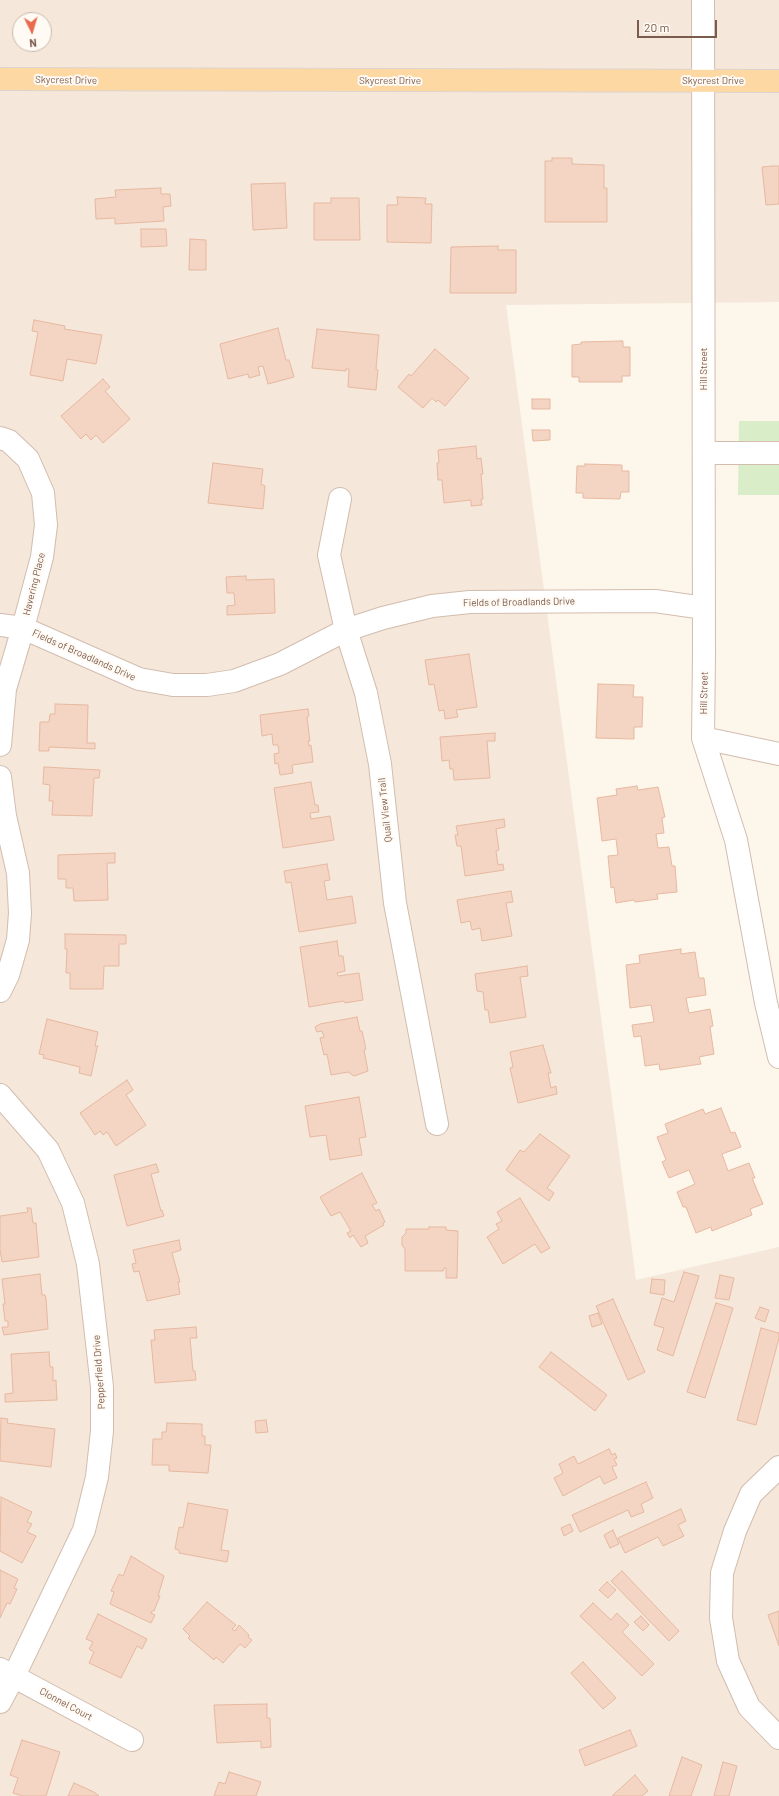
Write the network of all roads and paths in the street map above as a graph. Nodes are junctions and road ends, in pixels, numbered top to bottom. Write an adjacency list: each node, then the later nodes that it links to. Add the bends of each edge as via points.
1 (703, 0): 3 (street, Hill Street)
2 (0, 79): 3 (main road, Skycrest Drive)
3 (704, 81): 4 (main road, Skycrest Drive); 6 (street, Hill Street)
4 (779, 81)
5 (0, 438): 11 (street, Havering Place, via 9,441 28,458 43,493 46,526 42,557)
6 (704, 453): 7 (street); 9 (street, Hill Street)
7 (779, 453)
8 (340, 499): 12 (street, Quail View Trail, via 329,555)
9 (704, 608): 12 (street, Fields of Broadlands Drive, via 655,601 470,602 432,606); 13 (street, Hill Street)
10 (0, 626): 11 (street, Fields of Broadlands Drive)
11 (23, 628): 12 (street, Fields of Broadlands Drive, via 139,679 172,685 207,685 234,681 280,664); 14 (street, Havering Place, via 5,689)
12 (346, 630): 20 (street, Quail View Trail, via 366,693 380,764 394,903)
13 (703, 738): 15 (street); 18 (street, Hill Street, via 736,840 766,1003)
14 (0, 745)
15 (779, 754)
16 (0, 777): 17 (street, via 5,816 18,873 20,914 18,940 8,975)
17 (0, 991)
18 (779, 1058)
19 (0, 1094): 22 (street, Pepperfield Drive, via 48,1150 73,1203 88,1264 102,1387 98,1477 84,1530)
20 (437, 1124)
21 (779, 1467): 24 (street, via 751,1494 736,1531 722,1573 721,1618 728,1661 749,1707)
22 (7, 1673): 23 (street, Pepperfield Drive); 25 (street, Clonnel Court)
23 (0, 1702)
24 (779, 1738)
25 (132, 1740)

